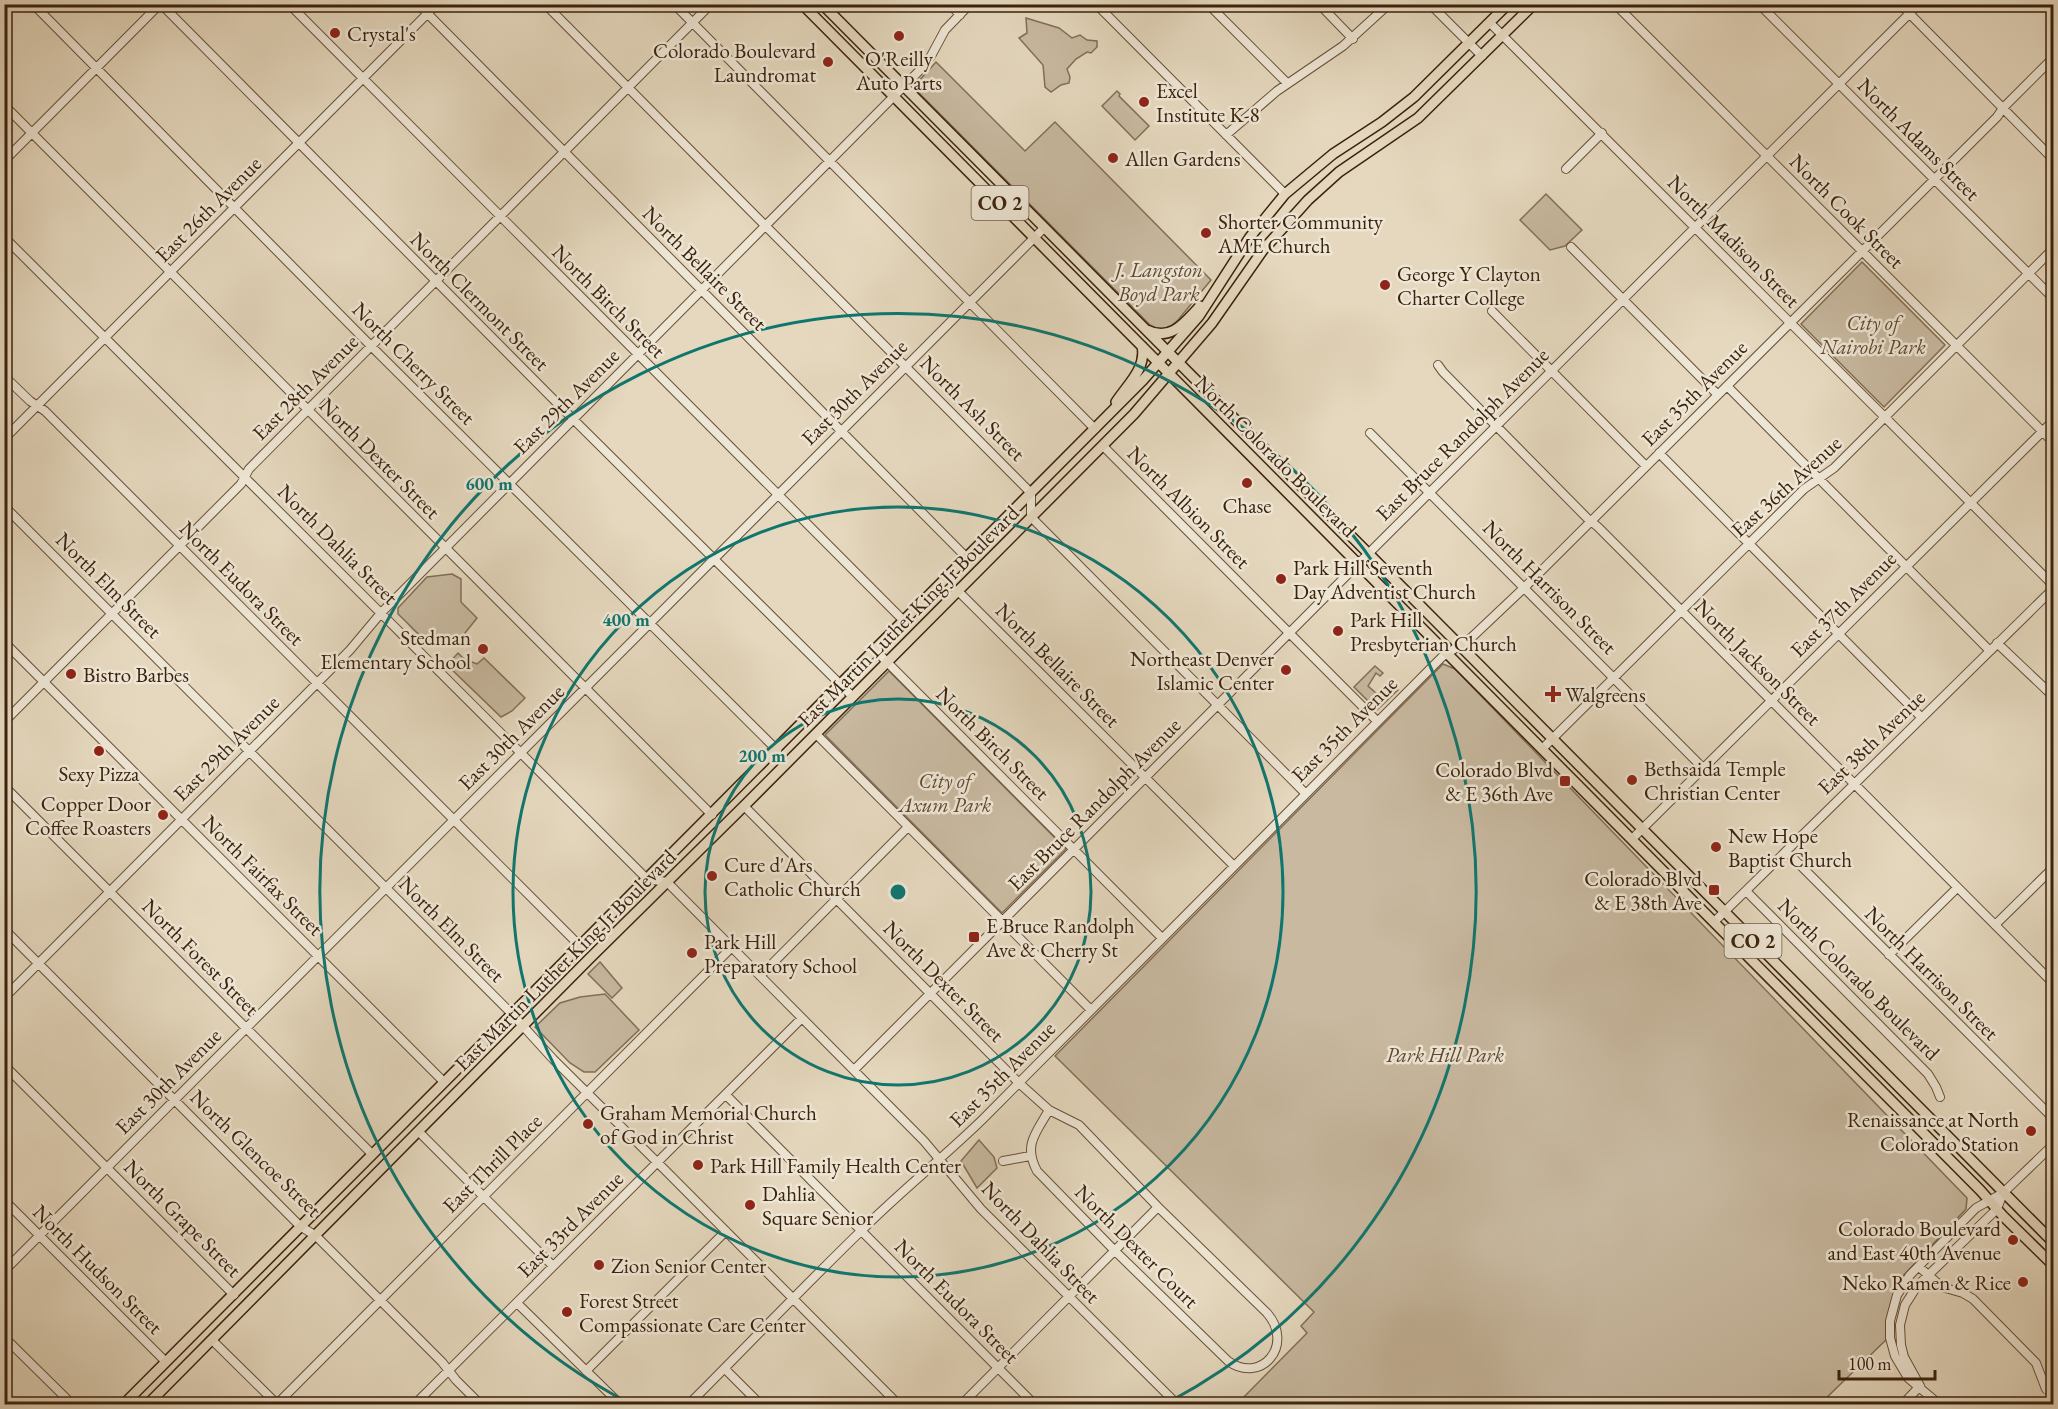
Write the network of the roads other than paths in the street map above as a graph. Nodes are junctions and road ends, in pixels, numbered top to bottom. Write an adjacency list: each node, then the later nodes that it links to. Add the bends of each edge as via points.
1 (33, 4): 35 (street, North Cherry Street)
2 (161, 4): 35 (street); 47 (street, North Clermont Street)
3 (289, 4): 36 (street, North Birch Street)
4 (418, 4): 26 (street, North Bellaire Street)
5 (437, 4): 26 (street, East 26th Avenue)
6 (545, 4): 40 (street, North Ash Street)
7 (674, 4): 28 (street)
8 (711, 4): 28 (street, East 28th Avenue)
9 (802, 4): 41 (main road, North Colorado Boulevard / CO 2)
10 (822, 4): 39 (main road, North Colorado Boulevard / CO 2)
11 (970, 4): 24 (street, East 29th Avenue)
12 (1208, 4): 37 (street)
13 (1319, 4): 31 (street)
14 (1389, 4): 31 (street)
15 (1430, 4): 32 (street)
16 (1508, 4): 29 (main road, East Martin Luther King Jr Boulevard)
17 (1534, 4): 30 (main road, East Martin Luther King Jr Boulevard)
18 (1615, 4): 49 (street, North Cook Street)
19 (1759, 4): 38 (street, North Adams Street)
20 (1900, 4): 27 (street)
21 (1919, 4): 27 (street, East Bruce Randolph Avenue)
22 (2047, 4): 25 (street)
23 (1097, 5): 46 (street)
24 (955, 9): 39 (street, East 29th Avenue, via 928,62)
25 (2054, 11)
26 (427, 14): 36 (street, East 26th Avenue); 48 (street, North Bellaire Street)
27 (1909, 14): 38 (street, East Bruce Randolph Avenue); 43 (street)
28 (693, 23): 40 (street, East 28th Avenue); 50 (street)
29 (1490, 23): 30 (street, North Madison Street); 32 (main road, East Martin Luther King Jr Boulevard)
30 (1503, 35): 33 (main road, East Martin Luther King Jr Boulevard); 45 (street, North Madison Street)
31 (1353, 39): 37 (street)
32 (1469, 44): 33 (street); 55 (main road, East Martin Luther King Jr Boulevard, via 1401,108 1333,154)
33 (1482, 56): 83 (main road, East Martin Luther King Jr Boulevard, via 1418,118 1340,172 1300,207)
34 (2054, 57): 43 (street, East 35th Avenue)
35 (96, 68): 44 (street); 56 (street, North Cherry Street)
36 (363, 79): 47 (street, East 26th Avenue); 57 (street, North Birch Street)
37 (1287, 83): 46 (street)
38 (1839, 84): 49 (street, East Bruce Randolph Avenue); 54 (street, North Adams Street)
39 (903, 87): 41 (street, East 29th Avenue); 60 (main road, North Colorado Boulevard / CO 2)
40 (628, 88): 48 (street, East 28th Avenue); 58 (street, North Ash Street)
41 (894, 97): 50 (street, East 29th Avenue); 62 (main road, North Colorado Boulevard / CO 2)
42 (4, 105): 44 (street, North Dexter Street)
43 (2003, 108): 51 (street); 54 (street, East 35th Avenue)
44 (33, 133): 52 (street); 66 (street, North Dexter Street)
45 (1602, 134): 53 (street); 59 (street, North Madison Street)
46 (1226, 135): 55 (street)
47 (298, 144): 56 (street, East 26th Avenue); 68 (street, North Clermont Street)
48 (564, 152): 57 (street, East 28th Avenue); 70 (street, North Bellaire Street)
49 (1767, 156): 59 (street, East Bruce Randolph Avenue); 65 (street, North Cook Street)
50 (827, 158): 58 (street, East 29th Avenue); 73 (street)
51 (2054, 160)
52 (4, 161)
53 (1566, 169)
54 (1934, 180): 65 (street, East 35th Avenue); 67 (street, North Adams Street)
55 (1285, 194): 69 (main road, East Martin Luther King Jr Boulevard, via 1250,237)
56 (234, 208): 66 (street, East 26th Avenue); 78 (street, North Cherry Street)
57 (500, 217): 68 (street, East 28th Avenue); 82 (street, North Birch Street)
58 (765, 226): 70 (street, East 29th Avenue); 86 (street, North Ash Street)
59 (1695, 227): 71 (street, East Bruce Randolph Avenue); 75 (street, North Madison Street)
60 (1044, 228): 62 (street, East 30th Avenue); 76 (main road, North Colorado Boulevard / CO 2)
61 (4, 237): 77 (street, North Dahlia Street)
62 (1034, 237): 73 (street, East 30th Avenue); 79 (main road, North Colorado Boulevard / CO 2)
63 (1571, 247): 71 (street)
64 (2054, 248): 67 (street, East 36th Avenue)
65 (1862, 251): 75 (street, East 35th Avenue); 80 (street, North Cook Street)
66 (171, 272): 77 (street, East 26th Avenue); 93 (street, North Dexter Street)
67 (2028, 274): 72 (street, North Adams Street); 80 (street, East 36th Avenue)
68 (436, 282): 78 (street, East 28th Avenue); 95 (street, North Clermont Street)
69 (1222, 282): 76 (main road, via 1168,334); 81 (main road, East Martin Luther King Jr Boulevard)
70 (701, 290): 82 (street, East 29th Avenue); 100 (street, North Bellaire Street)
71 (1623, 299): 87 (street, East Bruce Randolph Avenue); 91 (street)
72 (2054, 299)
73 (970, 301): 86 (street, East 30th Avenue); 99 (street)
74 (1492, 311): 87 (street)
75 (1791, 322): 90 (street, East 35th Avenue); 94 (street, North Madison Street)
76 (1143, 327): 81 (main road, North Colorado Boulevard / CO 2)
77 (105, 338): 92 (street, East 26th Avenue); 108 (street, North Dahlia Street)
78 (371, 346): 93 (street, East 28th Avenue); 110 (street, North Cherry Street)
79 (1142, 346): 84 (main road, North Colorado Boulevard / CO 2); 96 (main road, via 1141,365)
80 (1956, 346): 94 (street, East 36th Avenue); 101 (street, North Cook Street)
81 (1168, 352): 83 (main road, North Colorado Boulevard / CO 2); 84 (main road, East Martin Luther King Jr Boulevard)
82 (637, 355): 95 (street, East 29th Avenue); 113 (street, North Birch Street)
83 (1178, 362): 88 (main road, East Martin Luther King Jr Boulevard); 121 (main road, North Colorado Boulevard / CO 2)
84 (1159, 363): 88 (main road, North Colorado Boulevard / CO 2); 96 (main road, East Martin Luther King Jr Boulevard)
85 (1438, 364): 98 (street, North Jackson Street)
86 (906, 366): 100 (street, East 30th Avenue); 111 (street, North Ash Street)
87 (1551, 371): 98 (street, East Bruce Randolph Avenue); 107 (street)
88 (1169, 374): 105 (main road, East Martin Luther King Jr Boulevard); 124 (main road, North Colorado Boulevard / CO 2)
89 (4, 376): 92 (street, North Eudora Street)
90 (1726, 386): 91 (street, East 35th Avenue); 109 (street)
91 (1718, 395): 106 (street, East 35th Avenue)
92 (37, 406): 103 (street, East 26th Avenue); 119 (street, North Eudora Street)
93 (307, 410): 108 (street, East 28th Avenue); 120 (street, North Dexter Street)
94 (1885, 417): 109 (street, East 36th Avenue); 114 (street, North Madison Street)
95 (573, 419): 110 (street, East 29th Avenue); 123 (street, North Clermont Street)
96 (1104, 419): 99 (main road, East Martin Luther King Jr Boulevard)
97 (2054, 420): 101 (street, East 37th Avenue)
98 (1496, 426): 112 (street, East Bruce Randolph Avenue); 117 (street, North Jackson Street)
99 (1095, 429): 111 (main road, East Martin Luther King Jr Boulevard)
100 (842, 430): 113 (street, East 30th Avenue); 122 (street, North Bellaire Street)
101 (2042, 432): 104 (street, North Cook Street); 114 (street, East 37th Avenue)
102 (1370, 433): 112 (street, North Harrison Street)
103 (4, 439)
104 (2054, 443)
105 (1103, 446): 116 (main road, East Martin Luther King Jr Boulevard); 134 (street, North Albion Street)
106 (1659, 453): 107 (street, East 35th Avenue); 118 (street)
107 (1646, 466): 117 (street, East 35th Avenue)
108 (245, 476): 119 (street, East 28th Avenue); 130 (street, North Dahlia Street)
109 (1819, 478): 118 (street, East 36th Avenue); 125 (street)
110 (509, 484): 120 (street, East 29th Avenue); 133 (street, North Cherry Street)
111 (1031, 492): 116 (street); 122 (main road, East Martin Luther King Jr Boulevard)
112 (1430, 492): 121 (street, East Bruce Randolph Avenue); 126 (street, North Harrison Street)
113 (777, 494): 123 (street, East 30th Avenue); 132 (street, North Birch Street)
114 (1970, 503): 125 (street, East 37th Avenue); 127 (street, North Madison Street)
115 (4, 506): 131 (street, North Elm Street)
116 (1031, 517): 128 (main road, East Martin Luther King Jr Boulevard); 151 (street)
117 (1590, 521): 126 (street, East 35th Avenue); 129 (street, North Jackson Street)
118 (1748, 543): 129 (street, East 36th Avenue); 135 (street)
119 (180, 546): 131 (street, East 28th Avenue); 145 (street, North Eudora Street)
120 (445, 548): 130 (street, East 29th Avenue); 147 (street, North Dexter Street)
121 (1368, 554): 124 (street, East Bruce Randolph Avenue); 138 (main road, North Colorado Boulevard / CO 2)
122 (967, 558): 132 (main road, East Martin Luther King Jr Boulevard)
123 (713, 559): 133 (street, East 30th Avenue); 146 (street, North Clermont Street)
124 (1358, 564): 134 (street, East Bruce Randolph Avenue); 141 (main road, North Colorado Boulevard / CO 2)
125 (1906, 567): 135 (street, East 37th Avenue); 140 (street)
126 (1525, 587): 138 (street, East 35th Avenue); 143 (street, North Harrison Street)
127 (2054, 587): 137 (street, East 38th Avenue)
128 (958, 591): 142 (main road, East Martin Luther King Jr Boulevard); 162 (street, North Bellaire Street)
129 (1681, 611): 143 (street, East 36th Avenue); 150 (street, North Jackson Street)
130 (381, 613): 145 (street, East 29th Avenue); 160 (street, North Dahlia Street)
131 (112, 614): 144 (street, East 28th Avenue); 159 (street, North Elm Street)
132 (904, 621): 139 (main road, East Martin Luther King Jr Boulevard)
133 (650, 623): 147 (street, East 30th Avenue); 157 (street, North Cherry Street)
134 (1289, 633): 151 (street, East Bruce Randolph Avenue); 153 (street, North Albion Street)
135 (1838, 634): 150 (street, East 37th Avenue); 152 (street)
136 (4, 642): 144 (street, North Fairfax Street)
137 (1997, 644): 140 (street, East 38th Avenue); 149 (street)
138 (1460, 647): 141 (street, East 35th Avenue); 156 (main road, North Colorado Boulevard / CO 2)
139 (875, 650): 142 (street, North Birch Street); 146 (main road, East Martin Luther King Jr Boulevard)
140 (1990, 651): 152 (street, East 38th Avenue)
141 (1447, 654): 153 (street, East 35th Avenue); 158 (main road, North Colorado Boulevard / CO 2)
142 (887, 662): 148 (main road, East Martin Luther King Jr Boulevard); 173 (street, North Birch Street)
143 (1614, 677): 156 (street, East 36th Avenue); 161 (street, North Harrison Street)
144 (44, 682): 154 (street, East 28th Avenue); 168 (street, North Fairfax Street)
145 (316, 683): 159 (street, East 29th Avenue); 169 (street, North Eudora Street)
146 (841, 685): 148 (street, North Clermont Street); 157 (main road, East Martin Luther King Jr Boulevard)
147 (585, 688): 160 (street, East 30th Avenue); 167 (street, North Dexter Street)
148 (852, 697): 155 (main road, East Martin Luther King Jr Boulevard)
149 (2054, 697)
150 (1771, 701): 161 (street, East 37th Avenue); 163 (street, North Jackson Street)
151 (1218, 705): 162 (street, East Bruce Randolph Avenue); 165 (street)
152 (1922, 718): 163 (street, East 38th Avenue)
153 (1377, 721): 165 (street, East 35th Avenue)
154 (4, 722)
155 (819, 737): 166 (main road, East Martin Luther King Jr Boulevard); 170 (street)
156 (1552, 739): 158 (street, East 36th Avenue); 171 (main road, North Colorado Boulevard / CO 2)
157 (775, 747): 167 (main road, East Martin Luther King Jr Boulevard)
158 (1542, 749): 172 (main road, North Colorado Boulevard / CO 2)
159 (249, 751): 168 (street, East 29th Avenue); 180 (street, North Elm Street)
160 (521, 753): 169 (street, East 30th Avenue); 177 (street, North Dahlia Street)
161 (1703, 768): 171 (street, East 37th Avenue)
162 (1145, 778): 173 (street, East Bruce Randolph Avenue); 175 (street, North Bellaire Street)
163 (1854, 784): 174 (street, East 38th Avenue); 179 (street, North Jackson Street)
164 (4, 786): 181 (street, North Forest Street)
165 (1306, 794): 175 (street, East 35th Avenue)
166 (744, 806): 178 (main road, East Martin Luther King Jr Boulevard); 183 (street, North Dexter Street)
167 (710, 812): 177 (main road, East Martin Luther King Jr Boulevard)
168 (181, 818): 181 (street, East 29th Avenue); 193 (street, North Fairfax Street)
169 (454, 820): 180 (street, East 30th Avenue); 190 (street, North Eudora Street)
170 (908, 827): 183 (street); 185 (street)
171 (1642, 829): 172 (street, East 37th Avenue); 184 (main road, North Colorado Boulevard / CO 2)
172 (1632, 839): 186 (main road, North Colorado Boulevard / CO 2)
173 (1074, 850): 185 (street, East Bruce Randolph Avenue); 189 (street, North Birch Street)
174 (1786, 851): 182 (street, East 38th Avenue); 192 (street, North Harrison Street)
175 (1234, 866): 189 (street, East 35th Avenue)
176 (2054, 867): 187 (street)
177 (647, 879): 178 (street); 190 (main road, East Martin Luther King Jr Boulevard)
178 (667, 882): 191 (street, North Dahlia Street); 202 (main road, East Martin Luther King Jr Boulevard)
179 (1957, 888): 187 (street, North Jackson Street); 192 (street)
180 (386, 889): 193 (street, East 30th Avenue); 200 (street, North Elm Street)
181 (110, 891): 194 (street, East 29th Avenue); 203 (street, North Forest Street)
182 (1746, 891): 184 (street, East 38th Avenue); 210 (street, North Colorado Boulevard, via 1928,1074)
183 (837, 899): 195 (street); 197 (street, North Dexter Street)
184 (1724, 912): 186 (street, East 38th Avenue); 222 (main road, North Colorado Boulevard / CO 2)
185 (1003, 922): 197 (street, East Bruce Randolph Avenue); 199 (street)
186 (1714, 922): 224 (main road, North Colorado Boulevard / CO 2)
187 (1995, 926): 196 (street, North Jackson Street)
188 (4, 929): 194 (street, North Glencoe Street)
189 (1162, 938): 199 (street, East 35th Avenue)
190 (579, 945): 200 (main road, East Martin Luther King Jr Boulevard)
191 (729, 945): 195 (street, North Dahlia Street); 208 (street, East Thrill Place)
192 (1889, 955): 213 (street, North Harrison Street)
193 (319, 956): 203 (street, East 30th Avenue); 206 (street, North Fairfax Street)
194 (39, 963): 198 (street, East 29th Avenue); 211 (street, North Glencoe Street)
195 (760, 976): 201 (street, North Dahlia Street)
196 (2054, 984)
197 (931, 994): 205 (street, East Bruce Randolph Avenue); 207 (street, North Dexter Street)
198 (4, 998)
199 (1091, 1010): 207 (street, East 35th Avenue)
200 (512, 1014): 202 (street, North Elm Street); 206 (main road, East Martin Luther King Jr Boulevard)
201 (802, 1018): 205 (street, North Dahlia Street); 209 (street, East 33rd Avenue)
202 (522, 1027): 208 (street, North Elm Street); 214 (main road, East Martin Luther King Jr Boulevard)
203 (246, 1028): 211 (street, East 30th Avenue); 216 (street, North Forest Street)
204 (4, 1065): 221 (street, North Grape Street)
205 (854, 1070): 218 (street, North Dahlia Street)
206 (444, 1082): 216 (main road, East Martin Luther King Jr Boulevard)
207 (1019, 1083): 212 (street, North Dexter Street); 218 (street, East 35th Avenue)
208 (587, 1094): 220 (street, North Elm Street); 223 (street, East Thrill Place)
209 (726, 1095): 220 (street, East 33rd Avenue); 229 (street, North Eudora Street)
210 (1940, 1097)
211 (175, 1100): 221 (street, East 30th Avenue); 228 (street, North Glencoe Street)
212 (1049, 1110): 217 (street, via 1031,1142); 226 (street, North Dexter Street, via 1079,1125)
213 (2054, 1119)
214 (419, 1132): 223 (street); 232 (main road, East Martin Luther King Jr Boulevard)
215 (2054, 1144): 222 (street)
216 (372, 1154): 228 (main road, East Martin Luther King Jr Boulevard)
217 (1030, 1156): 219 (street); 234 (street, North Dexter Court, via 1037,1171)
218 (940, 1159): 229 (street, East 35th Avenue); 241 (street, North Dahlia Street, via 981,1209)
219 (1003, 1161)
220 (657, 1163): 230 (street, North Elm Street); 235 (street, East 33rd Avenue)
221 (107, 1168): 231 (street, East 30th Avenue); 240 (street, North Grape Street)
222 (2003, 1193): 224 (street); 227 (street); 233 (main road, North Colorado Boulevard / CO 2)
223 (484, 1196): 235 (street); 243 (street, East Thrill Place)
224 (1989, 1199): 227 (main road, North Colorado Boulevard / CO 2); 237 (street)
225 (4, 1200): 231 (street, North Hudson Street)
226 (1158, 1207): 234 (street); 247 (street, North Dexter Street, via 1274,1322 1278,1341)
227 (1997, 1209): 236 (main road, North Colorado Boulevard / CO 2); 239 (street)
228 (300, 1226): 232 (street, North Glencoe Street); 240 (main road, East Martin Luther King Jr Boulevard)
229 (862, 1230): 242 (street, East 35th Avenue); 249 (street, North Eudora Street)
230 (726, 1231): 242 (street, North Elm Street); 252 (street)
231 (40, 1236): 238 (street, East 30th Avenue); 248 (street, North Hudson Street)
232 (316, 1236): 243 (street, North Glencoe Street); 246 (main road, East Martin Luther King Jr Boulevard)
233 (2051, 1236)
234 (1115, 1251): 241 (street); 247 (street, North Dexter Court, via 1233,1365 1251,1368)
235 (553, 1266): 244 (street, East 33rd Avenue)
236 (2054, 1266)
237 (1919, 1267): 239 (street); 253 (street, via 1897,1295 1890,1329 1898,1363 1908,1378)
238 (4, 1271)
239 (1928, 1276): 253 (street, via 1909,1298 1900,1328 1904,1358); 254 (street, via 1942,1287 1973,1299 2036,1363)
240 (234, 1294): 248 (main road, East Martin Luther King Jr Boulevard)
241 (1069, 1297): 249 (street); 267 (street, North Dahlia Street)
242 (794, 1299): 250 (street, East 35th Avenue); 264 (street, North Elm Street)
243 (381, 1301): 251 (street, North Glencoe Street); 258 (street, East Thrill Place)
244 (517, 1303): 251 (street, East 33rd Avenue); 252 (street)
245 (4, 1337): 255 (street)
246 (212, 1340): 257 (main road, East Martin Luther King Jr Boulevard); 258 (street)
247 (1269, 1359)
248 (166, 1362): 256 (main road, East Martin Luther King Jr Boulevard)
249 (998, 1368): 265 (street); 266 (street, North Eudora Street)
250 (725, 1369): 262 (street, East 35th Avenue); 263 (street)
251 (449, 1371): 259 (street, East 33rd Avenue); 260 (street, North Glencoe Street)
252 (586, 1371): 261 (street)
253 (1920, 1386): 268 (street); 269 (street)
254 (2046, 1389)
255 (72, 1404)
256 (124, 1404)
257 (148, 1404)
258 (277, 1404)
259 (416, 1404)
260 (480, 1404)
261 (620, 1404)
262 (689, 1404)
263 (760, 1404)
264 (898, 1404)
265 (962, 1404)
266 (1034, 1404)
267 (1177, 1404)
268 (1904, 1404)
269 (1939, 1404)

